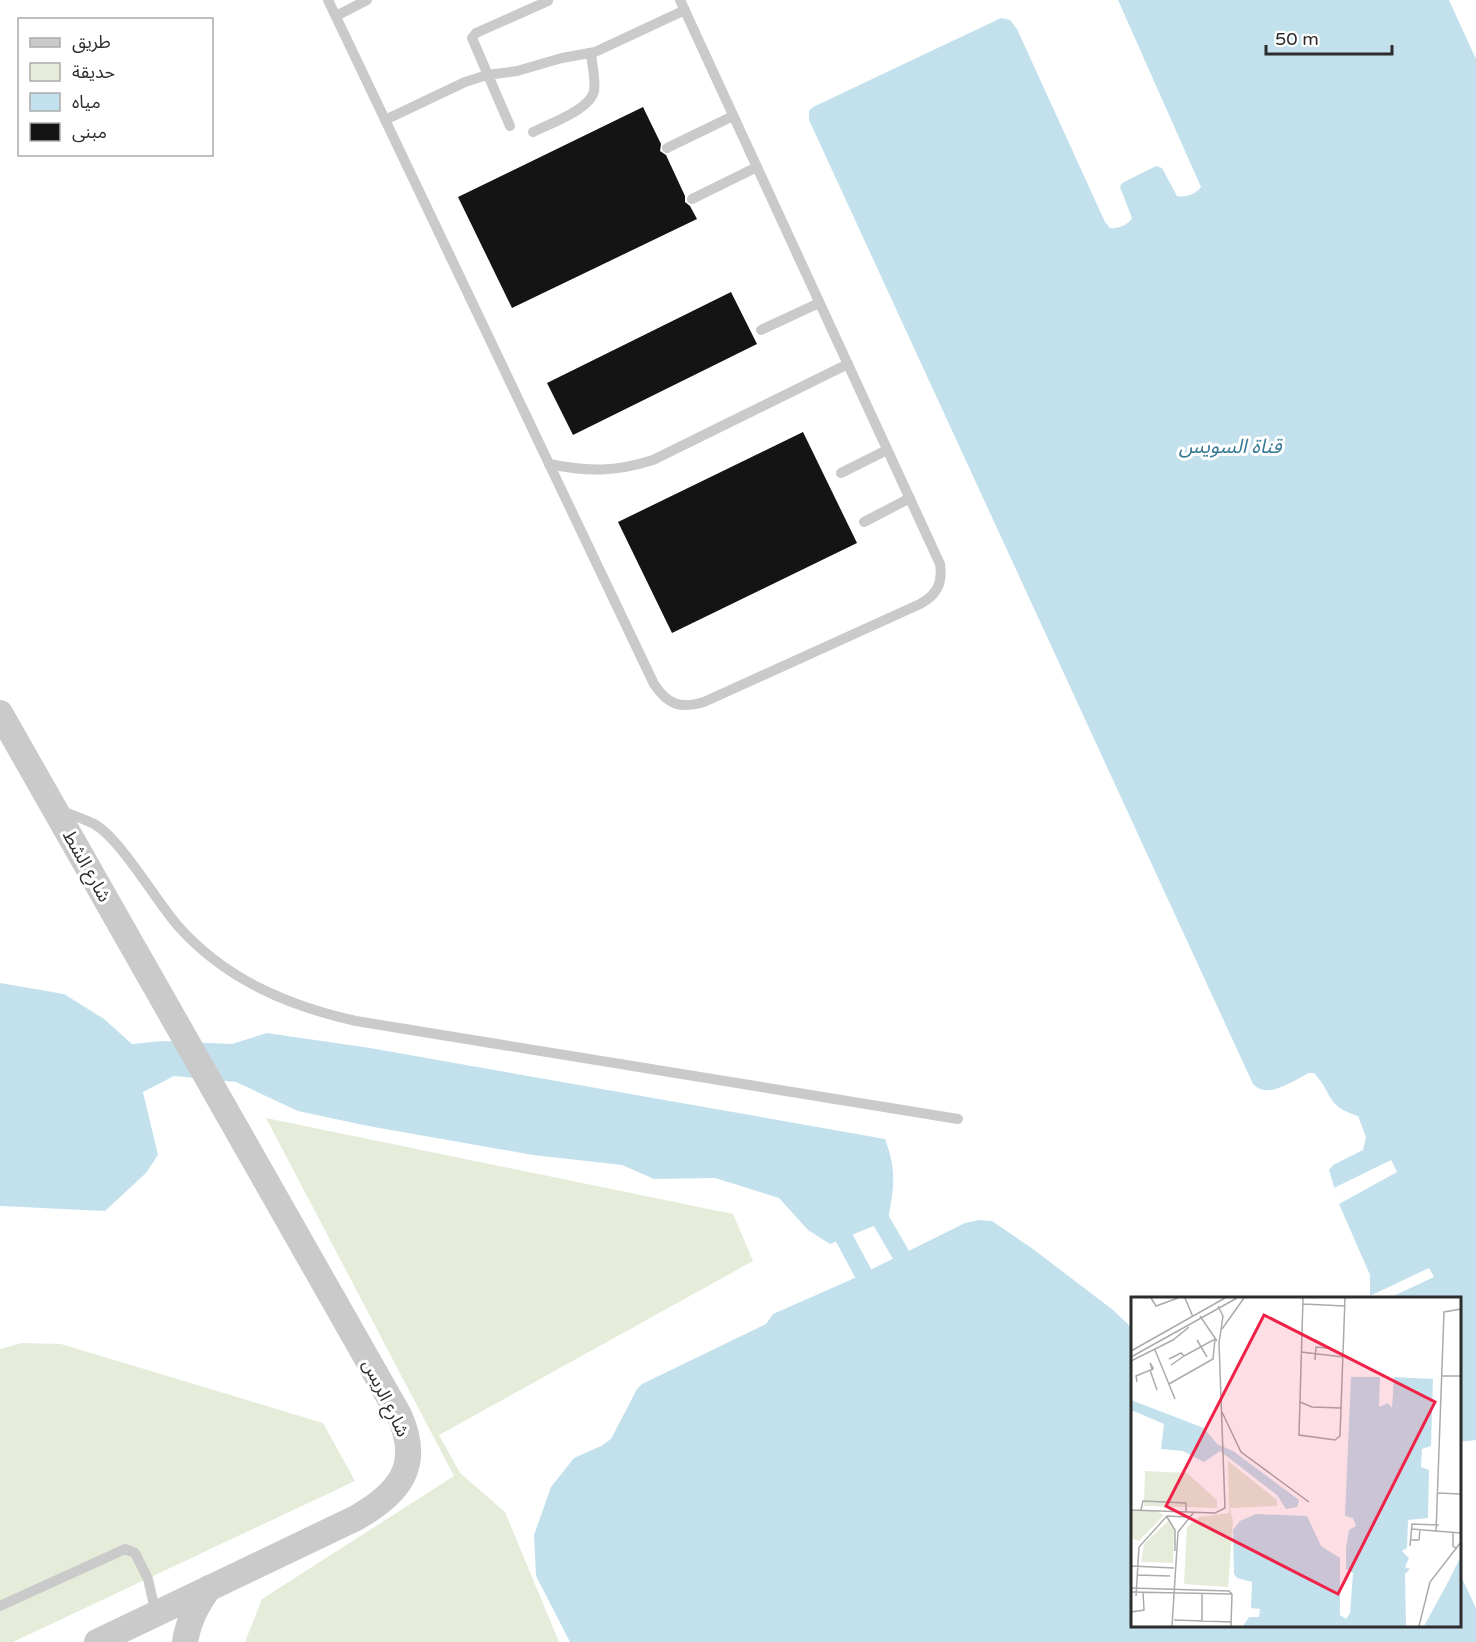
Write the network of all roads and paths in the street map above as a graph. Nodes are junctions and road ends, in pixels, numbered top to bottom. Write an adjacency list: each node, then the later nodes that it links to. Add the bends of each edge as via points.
1 (328, 0): 5 (lane)
2 (368, 0): 5 (lane)
3 (548, 1): 7 (lane, via 473,35 472,42)
4 (682, 5): 6 (lane); 8 (lane)
5 (336, 16): 9 (lane)
6 (591, 54): 7 (lane); 11 (lane, via 591,99)
7 (487, 75): 9 (lane); 10 (lane)
8 (734, 116): 12 (lane); 13 (lane)
9 (385, 120): 19 (lane)
10 (510, 126)
11 (533, 132)
12 (667, 148)
13 (757, 167): 14 (lane); 15 (lane)
14 (692, 199)
15 (819, 303): 16 (lane); 17 (lane)
16 (760, 330)
17 (848, 364): 18 (lane); 19 (lane, via 653,460 601,471)
18 (887, 450): 20 (lane); 21 (lane)
19 (549, 464): 21 (lane, via 654,684 662,696 675,704 690,706 931,598 939,588 940,564)
20 (841, 473)
21 (910, 498): 22 (lane)
22 (864, 522)
23 (0, 713): 24 (street, شارع الشط)
24 (55, 808): 25 (street, شارع الشط); 26 (lane, via 96,825 116,844 179,928 201,949 228,970 280,999 318,1013)
25 (174, 1018): 27 (street, شارع الريس, via 399,1415 409,1448 401,1480 378,1506)
26 (958, 1119)
27 (209, 1588): 29 (street, شارع الريس); 30 (street, via 198,1603)
28 (0, 1606): 29 (lane, via 124,1549 135,1553 148,1579)
29 (156, 1614): 31 (street, شارع الريس)
30 (184, 1640)
31 (97, 1642)

